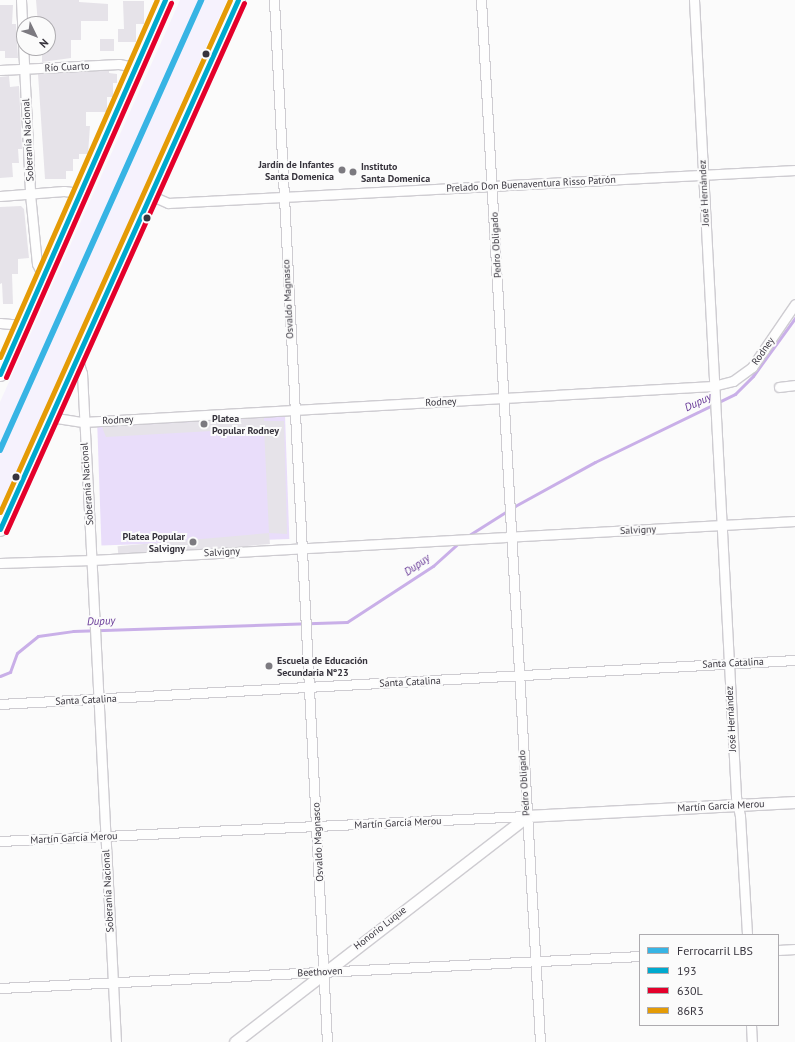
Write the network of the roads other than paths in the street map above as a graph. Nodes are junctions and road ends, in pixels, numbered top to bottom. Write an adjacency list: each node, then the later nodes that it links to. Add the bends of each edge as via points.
1 (21, 0): 8 (street, Soberanía Nacional)
2 (165, 0): 7 (main road)
3 (238, 0): 15 (main road)
4 (274, 0): 17 (street, Osvaldo Magnasco)
5 (481, 0): 12 (street, Pedro Obligado)
6 (694, 0): 11 (street, José Hernández)
7 (134, 67): 8 (street, Río Cuarto, via 119,64); 13 (main road)
8 (24, 69): 9 (street, Río Cuarto); 14 (street, Soberanía Nacional)
9 (0, 70)
10 (795, 170): 11 (street, Prelado Don Buenaventura Risso Patrón)
11 (703, 176): 12 (street, Prelado Don Buenaventura Risso Patrón); 25 (street, José Hernández)
12 (493, 186): 17 (street, Prelado Don Buenaventura Risso Patrón); 27 (street, Pedro Obligado)
13 (80, 193): 14 (street, via 64,191); 18 (main road)
14 (30, 194): 16 (street); 18 (street, Soberanía Nacional, via 37,264)
15 (150, 195): 17 (street, Prelado Don Buenaventura Risso Patrón, via 168,203); 22 (main road)
16 (0, 196)
17 (283, 198): 28 (street, Osvaldo Magnasco)
18 (44, 278): 21 (main road)
19 (795, 304): 25 (street, Rodney, via 752,367 733,381)
20 (0, 323): 21 (street)
21 (22, 325): 23 (main road)
22 (77, 356): 29 (main road); 30 (street, Soberanía Nacional, via 82,373)
23 (0, 374)
24 (795, 385): 26 (street)
25 (714, 386): 27 (street, Rodney); 32 (street, José Hernández)
26 (780, 387)
27 (504, 399): 28 (street, Rodney); 34 (street, Pedro Obligado)
28 (295, 410): 30 (street, Rodney); 35 (street, Osvaldo Magnasco)
29 (50, 416): 30 (street, Rodney); 33 (main road)
30 (83, 422): 36 (street, Soberanía Nacional)
31 (795, 521): 32 (street, Salvigny)
32 (722, 525): 34 (street, Salvigny); 39 (street, José Hernández)
33 (0, 529)
34 (511, 536): 35 (street, Salvigny); 40 (street, Pedro Obligado)
35 (302, 548): 36 (street, Salvigny); 41 (street, Osvaldo Magnasco)
36 (92, 560): 37 (street, Salvigny); 42 (street, Soberanía Nacional)
37 (0, 563)
38 (795, 660): 39 (street, Santa Catalina)
39 (728, 663): 40 (street, Santa Catalina); 45 (street, José Hernández)
40 (517, 676): 41 (street, Santa Catalina); 46 (street, Pedro Obligado)
41 (310, 687): 42 (street, Santa Catalina); 47 (street, Osvaldo Magnasco)
42 (98, 699): 43 (street, Santa Catalina); 48 (street, Soberanía Nacional)
43 (0, 704)
44 (795, 802): 45 (street, Martín García Merou)
45 (738, 805): 46 (street, Martín García Merou); 50 (street, José Hernández)
46 (526, 816): 47 (street, Martín García Merou); 54 (street, Pedro Obligado); 55 (street, Honorio Luque)
47 (317, 827): 48 (street, Martín García Merou); 55 (street, Osvaldo Magnasco)
48 (105, 836): 49 (street, Martín García Merou); 56 (street, Soberanía Nacional)
49 (0, 841)
50 (747, 934)
51 (795, 949): 52 (street)
52 (779, 950)
53 (639, 956): 54 (street, Beethoven)
54 (536, 961): 55 (street, Beethoven); 62 (street, Pedro Obligado)
55 (324, 972): 56 (street, Beethoven); 60 (street, Honorio Luque); 61 (street, Osvaldo Magnasco)
56 (113, 982): 57 (street, Beethoven); 59 (street, Soberanía Nacional)
57 (0, 988)
58 (751, 1026): 63 (street)
59 (116, 1042)
60 (235, 1042)
61 (327, 1042)
62 (540, 1042)
63 (752, 1042)

